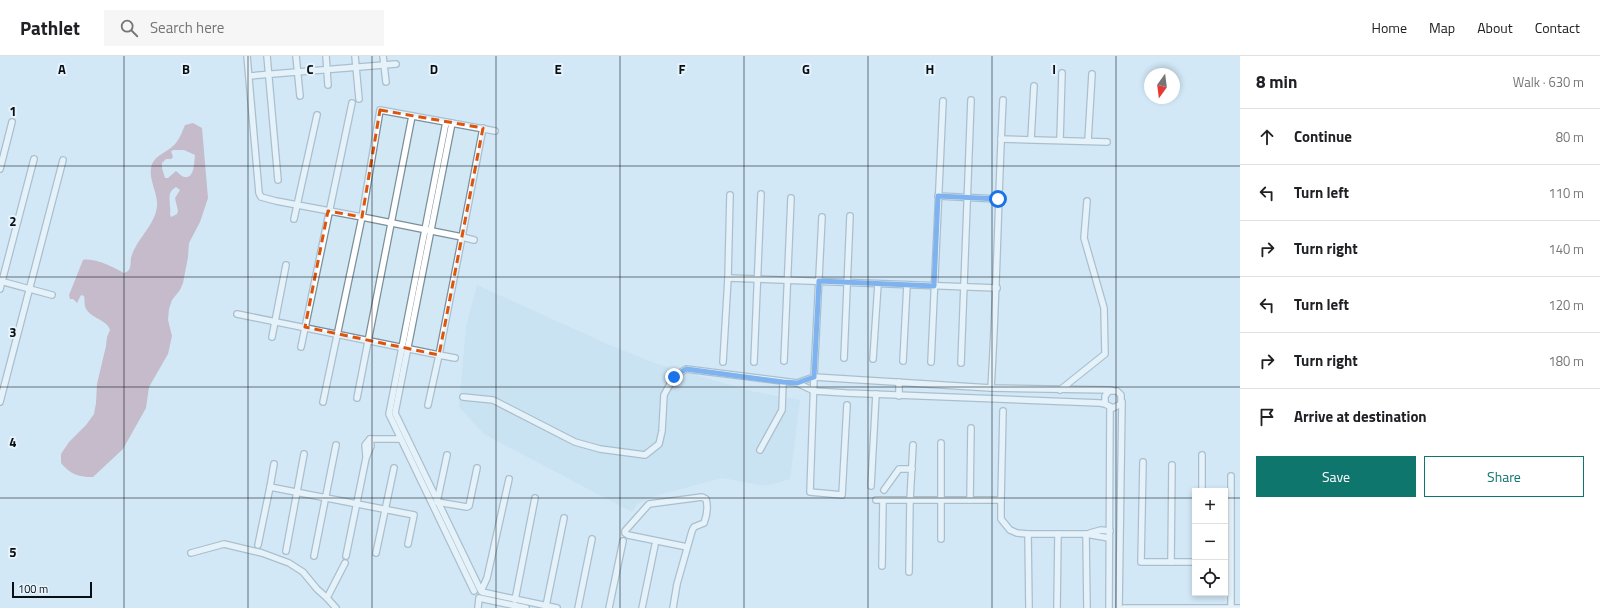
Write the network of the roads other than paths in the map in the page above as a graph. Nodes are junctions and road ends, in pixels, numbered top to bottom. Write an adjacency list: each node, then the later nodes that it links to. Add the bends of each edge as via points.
1 (247, 56): 15 (street)
2 (267, 56): 14 (street)
3 (296, 56): 11 (street)
4 (326, 56): 10 (street)
5 (355, 56): 9 (street)
6 (383, 56): 8 (street)
7 (396, 64): 8 (street)
8 (384, 65): 9 (street); 16 (street)
9 (356, 68): 10 (street); 20 (street)
10 (327, 70): 11 (street); 17 (street)
11 (298, 72): 14 (street); 19 (street)
12 (1062, 73): 33 (street)
13 (1092, 74): 34 (street)
14 (269, 75): 15 (street); 39 (street)
15 (249, 76): 47 (street, via 259,194 268,199)
16 (386, 82)
17 (328, 85)
18 (1034, 86): 32 (street)
19 (300, 96)
20 (359, 99)
21 (971, 100): 44 (street)
22 (1003, 100): 31 (street)
23 (943, 101): 42 (street)
24 (352, 103): 48 (street)
25 (317, 115): 47 (street)
26 (412, 116): 28 (street); 50 (street, via 380,110); 53 (street)
27 (12, 122): 38 (street)
28 (449, 122): 29 (street); 54 (street)
29 (482, 128): 30 (street); 55 (street)
30 (495, 131)
31 (1001, 139): 32 (street); 45 (street)
32 (1031, 140): 33 (street)
33 (1060, 140): 34 (street)
34 (1088, 141): 35 (street)
35 (1107, 142)
36 (34, 159): 61 (street)
37 (63, 160): 70 (street)
38 (0, 167)
39 (278, 180)
40 (730, 194): 58 (street)
41 (761, 194): 59 (street)
42 (938, 196): 44 (street); 66 (street)
43 (791, 198): 60 (street)
44 (968, 198): 45 (street); 67 (street)
45 (998, 199): 68 (street)
46 (1087, 201): 95 (street, via 1084,238 1104,308 1105,354)
47 (298, 205): 48 (street); 52 (street)
48 (328, 211): 50 (street); 74 (street)
49 (850, 216): 63 (street)
50 (362, 217): 53 (street); 75 (street)
51 (822, 217): 62 (street)
52 (294, 219)
53 (391, 223): 54 (street); 77 (street)
54 (427, 230): 55 (street); 79 (street)
55 (462, 237): 56 (street); 80 (street)
56 (474, 240)
57 (286, 264): 73 (street)
58 (728, 278): 59 (street); 86 (street)
59 (758, 280): 60 (street); 87 (street)
60 (787, 280): 62 (street); 84 (street)
61 (1, 281): 69 (street); 70 (street)
62 (819, 281): 63 (street); 90 (street)
63 (848, 282): 64 (street); 82 (street)
64 (878, 284): 65 (street); 83 (street)
65 (907, 285): 66 (street); 85 (street)
66 (934, 286): 67 (street); 88 (street)
67 (965, 287): 68 (street); 89 (street)
68 (997, 288): 94 (street)
69 (0, 289)
70 (30, 289): 71 (street); 103 (street)
71 (52, 295)
72 (237, 314): 73 (street)
73 (275, 321): 74 (street); 76 (street)
74 (305, 327): 75 (street); 78 (street)
75 (337, 334): 77 (street); 104 (street)
76 (272, 337)
77 (368, 340): 79 (street); 101 (street)
78 (301, 347)
79 (404, 347): 80 (street); 110 (street, via 389,414); 141 (street, via 395,416)
80 (439, 354): 81 (street); 106 (street)
81 (455, 358)
82 (844, 358)
83 (873, 359)
84 (784, 361)
85 (904, 361)
86 (723, 362)
87 (754, 362)
88 (931, 362)
89 (961, 363)
90 (814, 377): 92 (street); 93 (street); 97 (street)
91 (783, 382): 93 (street); 100 (street, via 686,369 674,377 664,395 659,444 646,455 600,449 575,442 493,400); 114 (street, via 782,410)
92 (899, 382): 94 (street); 99 (street)
93 (797, 383): 97 (street)
94 (991, 388): 95 (street)
95 (1060, 390): 96 (street)
96 (1111, 390): 102 (street, via 1120,393); 107 (street, via 1105,396)
97 (814, 391): 98 (street); 105 (street, via 810,492 842,495)
98 (876, 394): 99 (street); 128 (street)
99 (899, 396): 107 (street)
100 (463, 397)
101 (357, 398)
102 (1122, 401): 107 (street, via 1119,406); 125 (street)
103 (0, 402)
104 (323, 402)
105 (847, 404)
106 (428, 405)
107 (1108, 406): 124 (street)
108 (1003, 411): 140 (street)
109 (971, 428): 139 (street)
110 (400, 440): 142 (street, via 370,439 371,446); 166 (street)
111 (941, 443): 138 (street)
112 (336, 445): 133 (street)
113 (913, 445): 123 (street)
114 (760, 450)
115 (304, 454): 132 (street)
116 (447, 455): 141 (street)
117 (1202, 455): 130 (street)
118 (1143, 462): 161 (street, via 1141,562)
119 (274, 464): 129 (street)
120 (1172, 465): 161 (street)
121 (394, 468): 143 (street)
122 (477, 468): 141 (street, via 467,508)
123 (912, 469): 131 (street, via 899,469); 137 (street)
124 (1109, 472): 125 (street); 148 (street)
125 (1121, 472): 149 (street)
126 (1231, 476): 163 (street)
127 (509, 479): 166 (street, via 487,578)
128 (870, 486)
129 (270, 487): 132 (street); 154 (street)
130 (1202, 488)
131 (884, 490)
132 (297, 492): 133 (street); 157 (street)
133 (326, 498): 142 (street); 160 (street)
134 (535, 498): 168 (street)
135 (876, 500): 136 (street)
136 (883, 500): 137 (street); 164 (street)
137 (910, 500): 138 (street); 165 (street)
138 (940, 500): 139 (street); 151 (street)
139 (970, 500): 140 (street)
140 (1001, 500): 145 (street, via 1001,519 1004,524 1010,530)
141 (437, 502): 166 (street)
142 (356, 504): 143 (street); 167 (street, via 345,559)
143 (386, 510): 153 (street, via 414,515); 159 (street)
144 (564, 518): 169 (street)
145 (1028, 534): 146 (street); 178 (street)
146 (1058, 534): 147 (street); 179 (street)
147 (1086, 534): 148 (street); 180 (street)
148 (1110, 535): 149 (street); 181 (street)
149 (1120, 536): 182 (street)
150 (592, 539): 174 (street)
151 (941, 539)
152 (623, 541): 175 (street)
153 (408, 544)
154 (258, 545)
155 (655, 545): 176 (street)
156 (687, 548): 156 (street, via 628,535 625,531 647,505 704,498 708,506 704,523 693,529); 177 (street)
157 (286, 551)
158 (191, 553): 167 (street, via 224,544 262,553 289,563 303,572)
159 (376, 553)
160 (314, 556)
161 (1171, 562): 162 (street)
162 (1192, 562)
163 (1228, 562): 187 (street)
164 (882, 566)
165 (909, 572)
166 (479, 592): 168 (street); 171 (street)
167 (327, 598): 170 (street)
168 (514, 604): 169 (street); 172 (street)
169 (546, 606): 173 (street)
170 (336, 608)
171 (478, 608)
172 (526, 608)
173 (557, 608)
174 (578, 608)
175 (610, 608)
176 (642, 608)
177 (673, 608)
178 (1029, 608)
179 (1057, 608)
180 (1087, 608)
181 (1109, 608)
182 (1119, 608)
183 (1124, 608): 184 (street)
184 (1142, 608): 185 (street)
185 (1171, 608): 186 (street)
186 (1202, 608): 187 (street)
187 (1231, 608): 188 (street)
188 (1240, 608)

